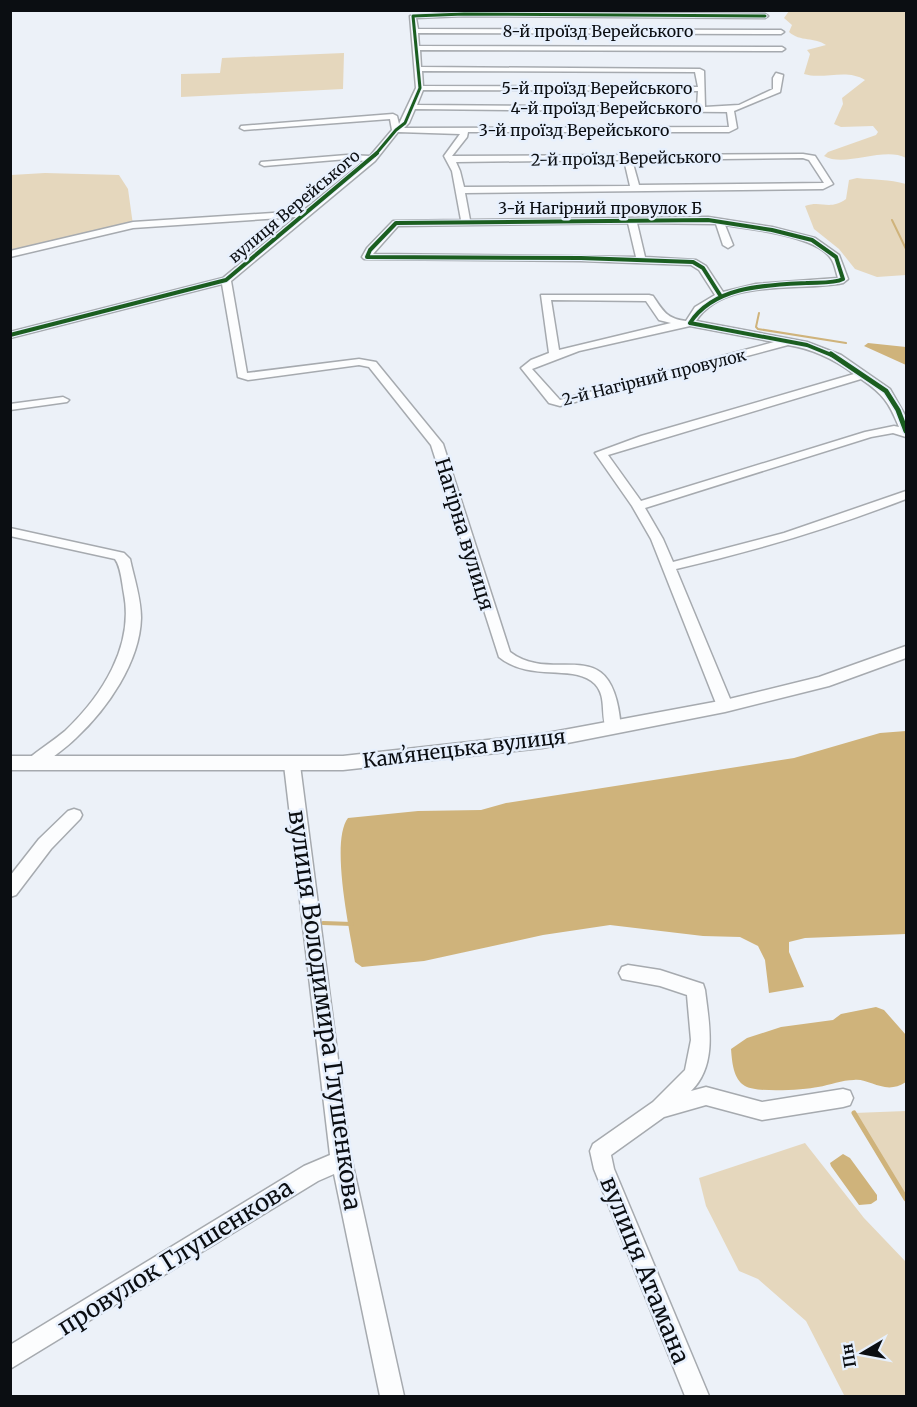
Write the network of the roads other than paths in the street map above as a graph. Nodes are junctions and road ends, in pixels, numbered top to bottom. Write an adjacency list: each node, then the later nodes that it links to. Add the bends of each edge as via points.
1 (765, 16): 2 (street, вулиця Верейського, via 453,14 413,16)
2 (415, 31): 3 (street, 8-й проїзд Верейського); 4 (street, вулиця Верейського)
3 (781, 32)
4 (417, 48): 5 (street); 6 (street, вулиця Верейського)
5 (782, 49)
6 (420, 69): 8 (street, вулиця Верейського); 9 (street, via 700,71)
7 (779, 75): 12 (street, 4-й проїзд Верейського, via 777,90)
8 (420, 88): 9 (street, 5-й проїзд Верейського); 10 (street, вулиця Верейського)
9 (702, 89): 11 (street)
10 (413, 107): 11 (street, 4-й проїзд Верейського); 14 (street, вулиця Верейського, via 405,123)
11 (701, 109): 12 (street, 4-й проїзд Верейського)
12 (730, 110): 15 (street, 3-й проїзд Верейського, via 733,128 729,130)
13 (244, 128): 14 (street, via 393,116)
14 (396, 130): 15 (street, 3-й проїзд Верейського); 17 (street, вулиця Верейського)
15 (459, 131): 18 (street, via 463,136)
16 (627, 158): 18 (street, 2-й проїзд Верейського); 20 (street); 20 (street, 2-й проїзд Верейського, via 802,156 812,158 829,184)
17 (372, 159): 19 (street, via 347,157); 22 (street, вулиця Верейського)
18 (449, 160): 21 (street)
19 (264, 164)
20 (635, 188): 21 (street)
21 (460, 190): 24 (street)
22 (306, 214): 27 (street, via 133,225); 29 (street, вулиця Верейського)
23 (632, 221): 24 (street, 3-й Нагірний провулок Б); 25 (street, 3-й Нагірний провулок Б); 28 (street)
24 (466, 222): 28 (street, 3-й Нагірний провулок Б, via 396,223 367,257)
25 (720, 223): 26 (street); 30 (street, 3-й Нагірний провулок Б, via 812,240 836,257 843,279)
26 (728, 245)
27 (10, 254)
28 (641, 259): 30 (street, 3-й Нагірний провулок Б, via 700,264)
29 (226, 280): 33 (street, вулиця Верейського); 46 (street, Нагірна вулиця, via 242,375 359,362 372,364 437,444 504,654 511,662 531,668 574,667 599,679 609,694)
30 (720, 295): 31 (street, via 698,308)
31 (690, 322): 32 (street, 2-й Нагірний провулок); 34 (street)
32 (667, 324): 35 (street, 2-й Нагірний провулок); 35 (street, via 649,298 546,297)
33 (10, 335)
34 (789, 342): 35 (street, 2-й Нагірний провулок, via 560,403 526,369 534,361); 36 (street, via 823,351)
35 (555, 355)
36 (863, 375): 39 (street, via 886,391); 41 (street, via 601,453)
37 (63, 400): 38 (street)
38 (10, 407)
39 (906, 432): 41 (street, via 894,429 869,434)
40 (906, 495): 43 (street, via 756,546)
41 (638, 507): 43 (street)
42 (10, 532): 48 (street, via 119,556 132,599 133,626 125,658 98,702 71,734)
43 (668, 567): 45 (street)
44 (906, 652): 45 (main road, Камʼянецька вулиця, via 822,682)
45 (725, 706): 46 (main road, Камʼянецька вулиця)
46 (613, 728): 49 (main road, Камʼянецька вулиця, via 507,745)
47 (10, 763): 48 (main road, Камʼянецька вулиця)
48 (34, 763): 49 (main road, Камʼянецька вулиця)
49 (292, 765): 55 (street, вулиця Володимира Глушенкова)
50 (74, 815): 51 (street, via 45,844)
51 (10, 890)
52 (628, 973): 54 (street, via 696,990 701,1040 694,1075)
53 (843, 1098): 54 (street, вулиця Атамана, via 762,1111 706,1096)
54 (659, 1108): 58 (street, вулиця Атамана, via 600,1151)
55 (342, 1161): 56 (street, провулок Глушенкова, via 311,1173); 57 (street, вулиця Володимира Глушенкова)
56 (10, 1358)
57 (392, 1396)
58 (697, 1396)

